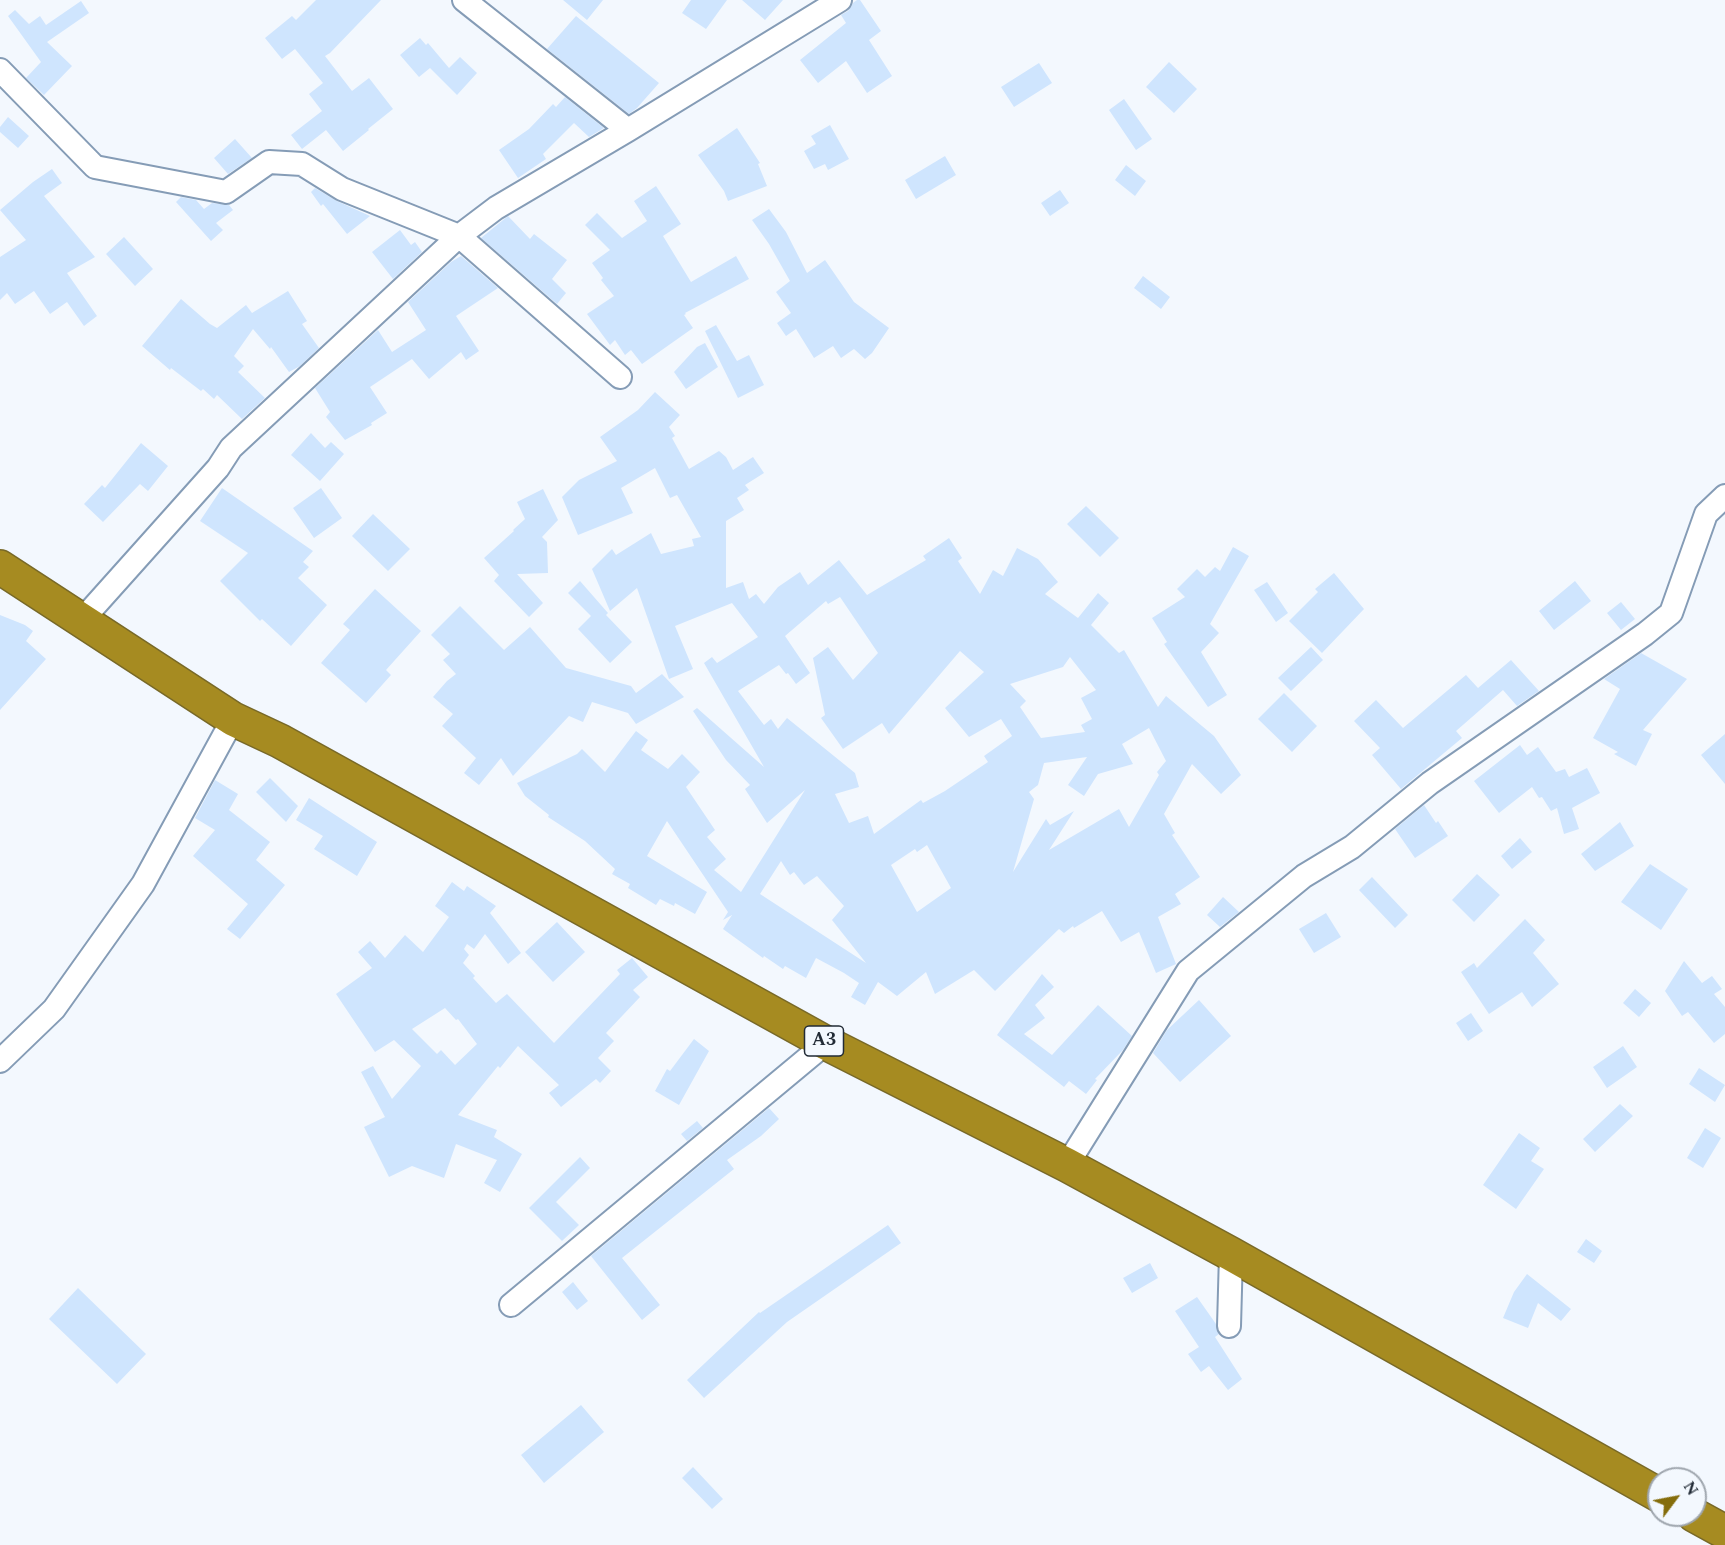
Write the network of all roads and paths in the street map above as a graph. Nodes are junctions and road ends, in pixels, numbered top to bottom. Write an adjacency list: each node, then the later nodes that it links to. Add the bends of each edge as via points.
1 (464, 0): 5 (street)
2 (840, 0): 3 (street)
3 (813, 7): 5 (street)
4 (0, 70): 6 (street, via 94,167 226,192 269,162 302,164 342,189)
5 (628, 130): 6 (street, via 496,208)
6 (459, 236): 7 (street); 10 (street, via 231,448 218,468)
7 (620, 377)
8 (1725, 496): 14 (street, via 1706,514 1671,613 1430,783 1352,848 1304,876 1188,971)
9 (0, 567): 10 (highway, A3)
10 (82, 620): 11 (highway, A3)
11 (233, 719): 12 (highway, A3, via 280,741); 13 (street, via 143,884 54,1009)
12 (826, 1042): 14 (highway, A3); 16 (street)
13 (0, 1060)
14 (1067, 1165): 15 (highway, A3)
15 (1231, 1254): 17 (street); 18 (highway, A3)
16 (511, 1305)
17 (1229, 1326)
18 (1647, 1488)
19 (1707, 1522): 20 (highway)
20 (1725, 1532)

